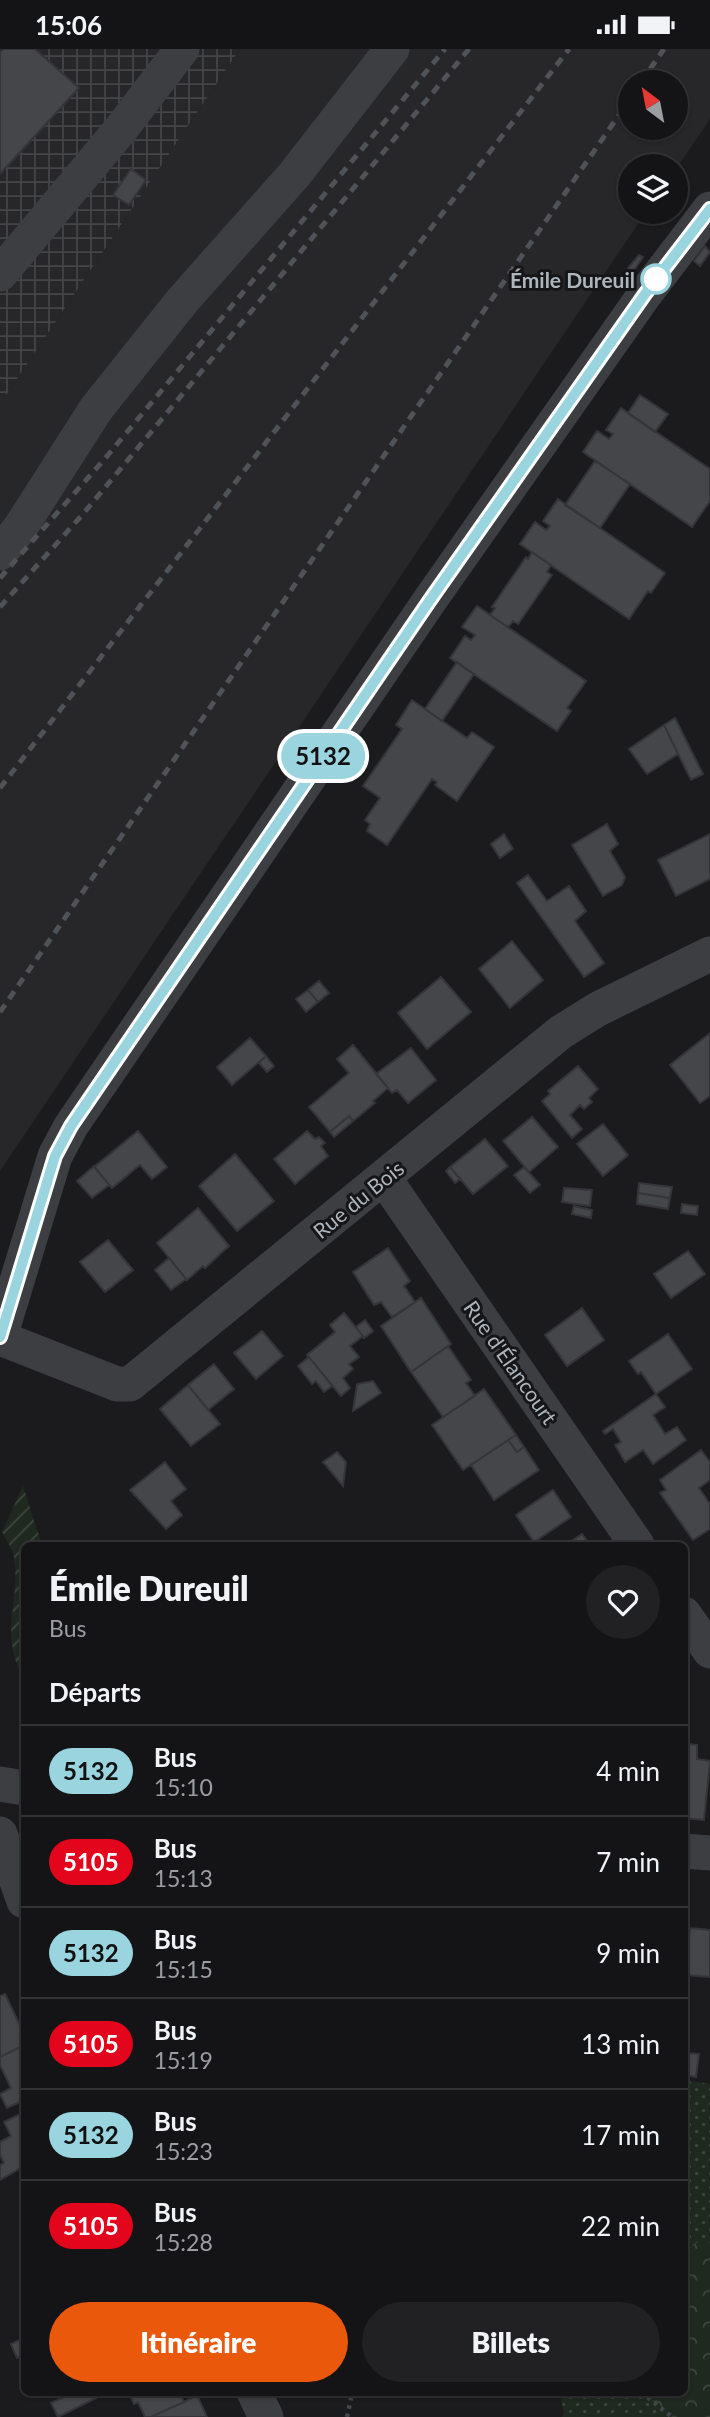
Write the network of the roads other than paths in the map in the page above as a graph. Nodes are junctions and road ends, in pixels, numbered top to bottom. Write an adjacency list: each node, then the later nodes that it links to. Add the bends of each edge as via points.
1 (182, 49): 4 (street)
2 (392, 49): 5 (street, via 294,176 183,300 96,409)
3 (710, 209): 8 (street, via 430,600 71,1126 55,1156)
4 (0, 274)
5 (0, 553)
6 (710, 954): 7 (street, Rue du Bois, via 561,1032)
7 (384, 1178): 8 (street, Rue du Bois, via 130,1384 117,1384); 9 (street, Rue d'Élancourt)
8 (0, 1337)
9 (635, 1542)
10 (688, 1620): 11 (street)
11 (710, 1651)
12 (0, 1784): 13 (street)
13 (21, 1788)
14 (0, 1834): 17 (street)
15 (688, 1851): 16 (street)
16 (710, 1853)
17 (21, 1893)
18 (256, 2396): 19 (street)
19 (266, 2417)

